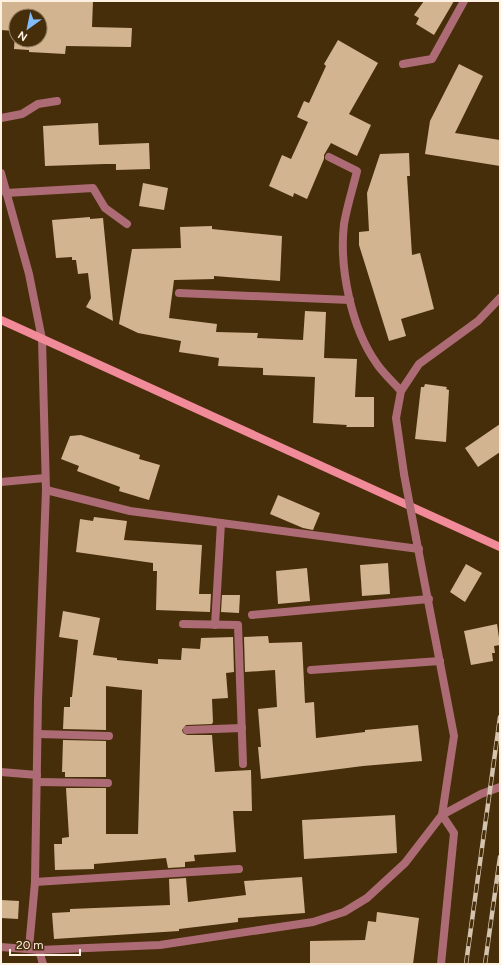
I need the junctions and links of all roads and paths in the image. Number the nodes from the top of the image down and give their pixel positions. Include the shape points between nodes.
1 (464, 1) edge
2 (403, 64) dead end
3 (57, 101) dead end
4 (1, 118) edge
5 (329, 157) dead end
6 (1, 173) edge
7 (6, 193) junction
8 (128, 224) dead end
9 (180, 293) dead end
10 (500, 298) edge
11 (350, 300) junction
12 (1, 320) edge
13 (42, 339) junction
14 (401, 391) junction
15 (45, 478) junction
16 (1, 482) edge
17 (46, 490) junction
18 (221, 523) junction
19 (500, 548) edge
20 (418, 550) junction
21 (428, 599) junction
22 (252, 615) dead end
23 (184, 624) dead end
24 (215, 625) junction
25 (440, 661) junction
26 (311, 670) dead end
27 (242, 728) junction
28 (187, 730) dead end
29 (38, 734) junction
30 (109, 736) dead end
31 (243, 764) dead end
32 (1, 772) edge
33 (37, 779) junction
34 (108, 783) dead end
35 (500, 787) edge
36 (442, 815) junction
37 (239, 869) dead end
38 (35, 882) junction
39 (1, 947) edge
40 (30, 948) junction
41 (38, 950) junction
42 (43, 964) edge
43 (441, 964) edge

1 - 2 street via 432,59
3 - 4 street via 38,104 22,114
5 - 11 street via 357,171 344,223 342,258
6 - 7 street
7 - 8 street via 93,188 105,208
7 - 13 street via 29,274
9 - 11 street
10 - 14 street via 478,321 419,364
11 - 14 street via 359,330 376,363
12 - 13 street
13 - 15 street
13 - 19 street
14 - 20 street, bridge via 396,418
15 - 16 street
15 - 17 street
17 - 18 street via 130,511
17 - 29 street
18 - 20 street
18 - 24 street
20 - 21 street
21 - 22 street
21 - 25 street
23 - 24 street
24 - 27 street via 238,625
25 - 26 street
25 - 36 street via 454,736
27 - 28 street
27 - 31 street
29 - 30 street
29 - 33 street
32 - 33 street
33 - 34 street
33 - 38 street
35 - 36 street
36 - 41 street via 405,863 367,898 338,914 313,922 160,945
36 - 43 street via 454,833
37 - 38 street
38 - 40 street
39 - 40 street
40 - 41 street
41 - 42 street

